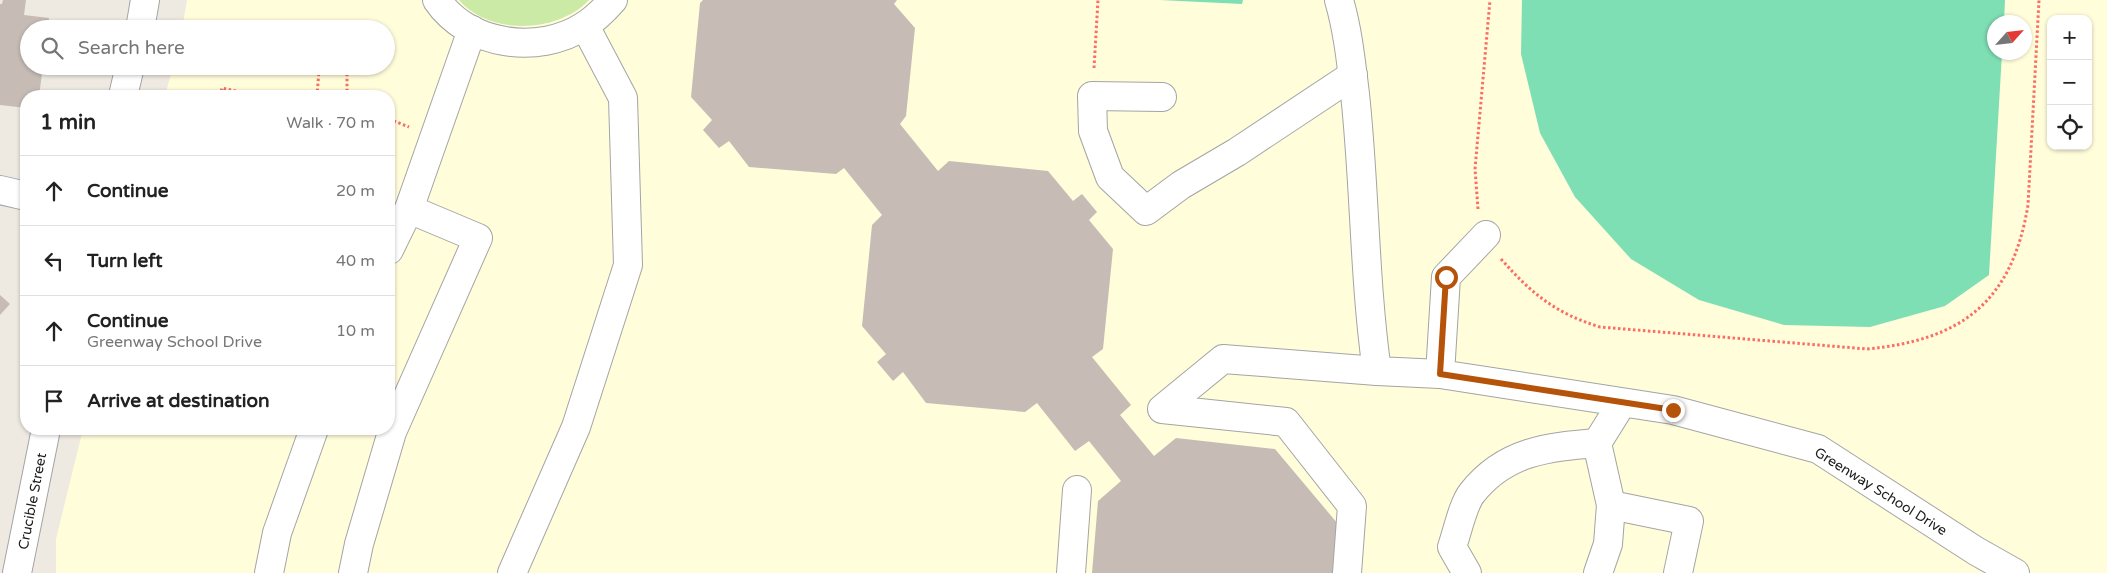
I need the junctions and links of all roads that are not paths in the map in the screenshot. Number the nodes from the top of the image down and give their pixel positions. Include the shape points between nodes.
1 (145, 0) edge
2 (437, 0) edge
3 (613, 0) edge
4 (1339, 0) edge
5 (142, 20) edge
6 (585, 26) junction
7 (472, 30) junction
8 (128, 75) edge
9 (1353, 75) junction
10 (124, 90) edge
11 (1162, 97) dead end
12 (0, 190) edge
13 (20, 195) edge
14 (409, 209) junction
15 (1486, 235) road end
16 (395, 238) edge
17 (1378, 371) junction
18 (1440, 374) junction
19 (1622, 403) junction
20 (395, 425) edge
21 (45, 435) edge
22 (312, 435) edge
23 (391, 435) edge
24 (1597, 443) junction
25 (1077, 490) dead end
26 (1611, 506) junction
27 (17, 573) edge
28 (269, 573) edge
29 (353, 573) edge
30 (512, 573) edge
31 (1071, 573) edge
32 (1347, 573) edge
33 (1467, 573) edge
34 (1598, 573) edge
35 (1678, 573) edge
36 (2015, 573) edge

1 - 5 street
2 - 7 street
3 - 6 street
4 - 9 street via 1347,27
6 - 7 street via 557,38 529,43 499,40
6 - 30 street via 623,98 628,265 576,427
7 - 14 street
8 - 10 street
9 - 11 street via 1237,152 1180,185 1146,211 1110,177 1093,131 1092,96
9 - 17 street via 1361,146 1372,332
12 - 13 street
14 - 16 street
14 - 20 street via 478,238
15 - 18 street via 1446,277
17 - 18 street, Greenway School Drive
17 - 32 street, Greenway School Drive via 1223,359 1162,409 1286,422 1352,506
18 - 19 street, Greenway School Drive
19 - 24 street
19 - 36 street, Greenway School Drive via 1673,410 1818,449
21 - 27 street, Crucible Street
22 - 28 street via 277,533
23 - 29 street
24 - 26 street
24 - 33 street via 1553,446 1507,461 1471,494 1452,547
25 - 31 street
26 - 34 street via 1608,544
26 - 35 street via 1689,521

